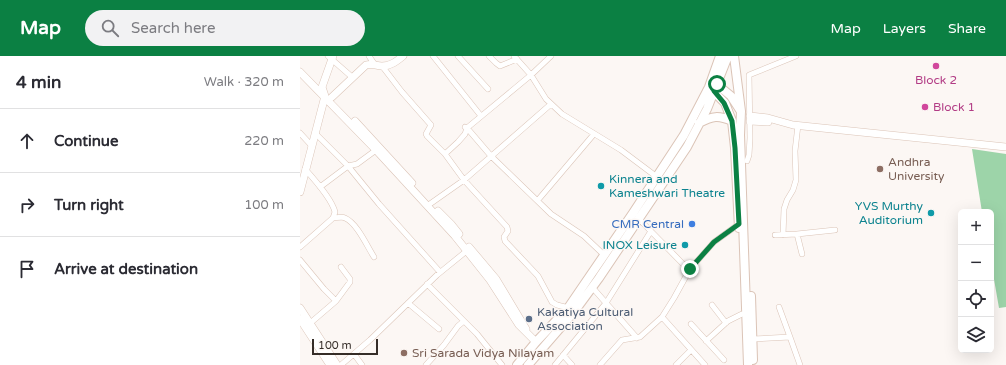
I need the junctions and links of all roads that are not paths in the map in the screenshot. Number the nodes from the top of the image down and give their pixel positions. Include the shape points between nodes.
1 (369, 56) edge
2 (433, 56) edge
3 (458, 56) edge
4 (489, 56) edge
5 (550, 56) edge
6 (720, 56) edge
7 (728, 56) edge
8 (734, 56) edge
9 (796, 56) edge
10 (331, 57) edge
11 (399, 57) edge
12 (516, 58) edge
13 (366, 65) junction
14 (379, 65) junction
15 (300, 66) edge
16 (531, 75) junction
17 (302, 76) edge
18 (352, 77) junction
19 (713, 86) junction
20 (322, 87) junction
21 (488, 89) dead end
22 (328, 97) junction
23 (551, 104) junction
24 (481, 116) junction
25 (747, 116) junction
26 (732, 121) junction
27 (699, 124) junction
28 (798, 125) junction
29 (466, 127) junction
30 (300, 133) edge
31 (315, 133) junction
32 (594, 134) junction
33 (311, 145) junction
34 (1006, 147) edge
35 (376, 150) junction
36 (445, 154) junction
37 (491, 156) junction
38 (747, 161) junction
39 (348, 166) junction
40 (305, 168) junction
41 (656, 176) junction
42 (464, 180) junction
43 (320, 187) junction
44 (300, 192) edge
45 (538, 200) junction
46 (429, 205) junction
47 (333, 218) junction
48 (639, 219) junction
49 (739, 224) junction
50 (835, 230) dead end
51 (651, 231) junction
52 (797, 234) junction
53 (775, 235) dead end
54 (783, 235) junction
55 (300, 247) edge
56 (469, 250) junction
57 (602, 253) dead end
58 (802, 254) dead end
59 (374, 257) dead end
60 (300, 260) edge
61 (341, 266) dead end
62 (690, 269) junction
63 (440, 272) junction
64 (428, 284) junction
65 (592, 287) junction
66 (336, 301) junction
67 (408, 303) junction
68 (606, 304) junction
69 (712, 304) dead end
70 (565, 307) dead end
71 (779, 307) dead end
72 (300, 308) edge
73 (742, 314) junction
74 (662, 317) junction
75 (300, 319) edge
76 (464, 321) junction
77 (726, 323) junction
78 (691, 324) dead end
79 (305, 325) edge
80 (439, 329) dead end
81 (790, 337) junction
82 (637, 338) junction
83 (753, 340) junction
84 (706, 341) junction
85 (536, 342) junction
86 (691, 350) junction
87 (354, 354) junction
88 (563, 355) junction
89 (724, 360) dead end
90 (605, 363) edge
91 (330, 365) edge
92 (337, 365) edge
93 (340, 365) edge
94 (362, 365) edge
95 (426, 365) edge
96 (502, 365) edge
97 (517, 365) edge
98 (528, 365) edge
99 (555, 365) edge
100 (572, 365) edge
101 (600, 365) edge
102 (676, 365) edge
103 (705, 365) edge
104 (743, 365) edge
105 (748, 365) edge
106 (753, 365) edge
107 (800, 365) edge

1 - 13 street
1 - 14 street
2 - 24 street
3 - 21 street
4 - 12 street via 500,66
5 - 16 street
6 - 19 main road
7 - 19 main road
8 - 25 main road
9 - 25 street via 749,75
10 - 18 street
10 - 20 street
11 - 14 street via 389,65
12 - 16 street
13 - 14 street
13 - 18 street
14 - 36 street via 431,125 426,134
15 - 20 street
16 - 23 street
16 - 24 street
17 - 22 street
18 - 22 street
19 - 25 main road via 731,96
19 - 26 main road
19 - 27 main road via 708,109
19 - 41 main road
20 - 22 street
22 - 31 street
22 - 35 street
22 - 46 street via 372,137
23 - 32 street
23 - 37 street
24 - 29 street
25 - 28 street
25 - 38 street
25 - 38 main road
25 - 105 main road via 740,135
26 - 27 main road via 716,116
26 - 49 main road
27 - 48 main road via 687,147
28 - 34 street
28 - 54 street via 795,151 796,180 784,209
29 - 36 street via 465,134
29 - 37 street
30 - 33 street
31 - 33 street
31 - 39 street
32 - 41 street
32 - 45 street
33 - 40 street
35 - 39 street via 357,164
35 - 46 street
36 - 42 street
37 - 42 street
37 - 45 street
38 - 83 main road
39 - 43 street
39 - 63 street
40 - 43 street
40 - 44 street
41 - 85 main road via 626,225 568,308
42 - 46 street
42 - 70 street via 507,227 504,239 538,276 548,297 552,302
43 - 47 street via 335,210
45 - 57 street via 551,214 584,236
46 - 56 street
47 - 55 street
47 - 59 street via 348,219 358,230
48 - 51 street
48 - 65 main road
49 - 62 street via 714,242
49 - 73 main road
50 - 52 street
51 - 62 street
51 - 68 street
52 - 54 street
52 - 58 street
53 - 54 street
56 - 63 street
56 - 85 street via 519,325
60 - 66 street
61 - 66 street via 350,279
62 - 74 street
63 - 64 street
64 - 67 street
64 - 76 street
65 - 68 street
65 - 98 main road
66 - 79 street
67 - 80 street
67 - 87 street
68 - 82 street
68 - 88 street
69 - 77 street
71 - 81 street
72 - 79 street
73 - 77 street
73 - 104 main road
74 - 82 street
74 - 86 street
75 - 79 street
76 - 95 street
76 - 96 street
77 - 84 street
78 - 84 street
79 - 91 street
79 - 92 street
81 - 83 street
81 - 107 street
82 - 90 street via 622,340
83 - 106 main road
84 - 89 street
85 - 97 main road
86 - 102 street
86 - 103 street
87 - 93 street
87 - 94 street
88 - 99 street
88 - 100 street
90 - 101 street

